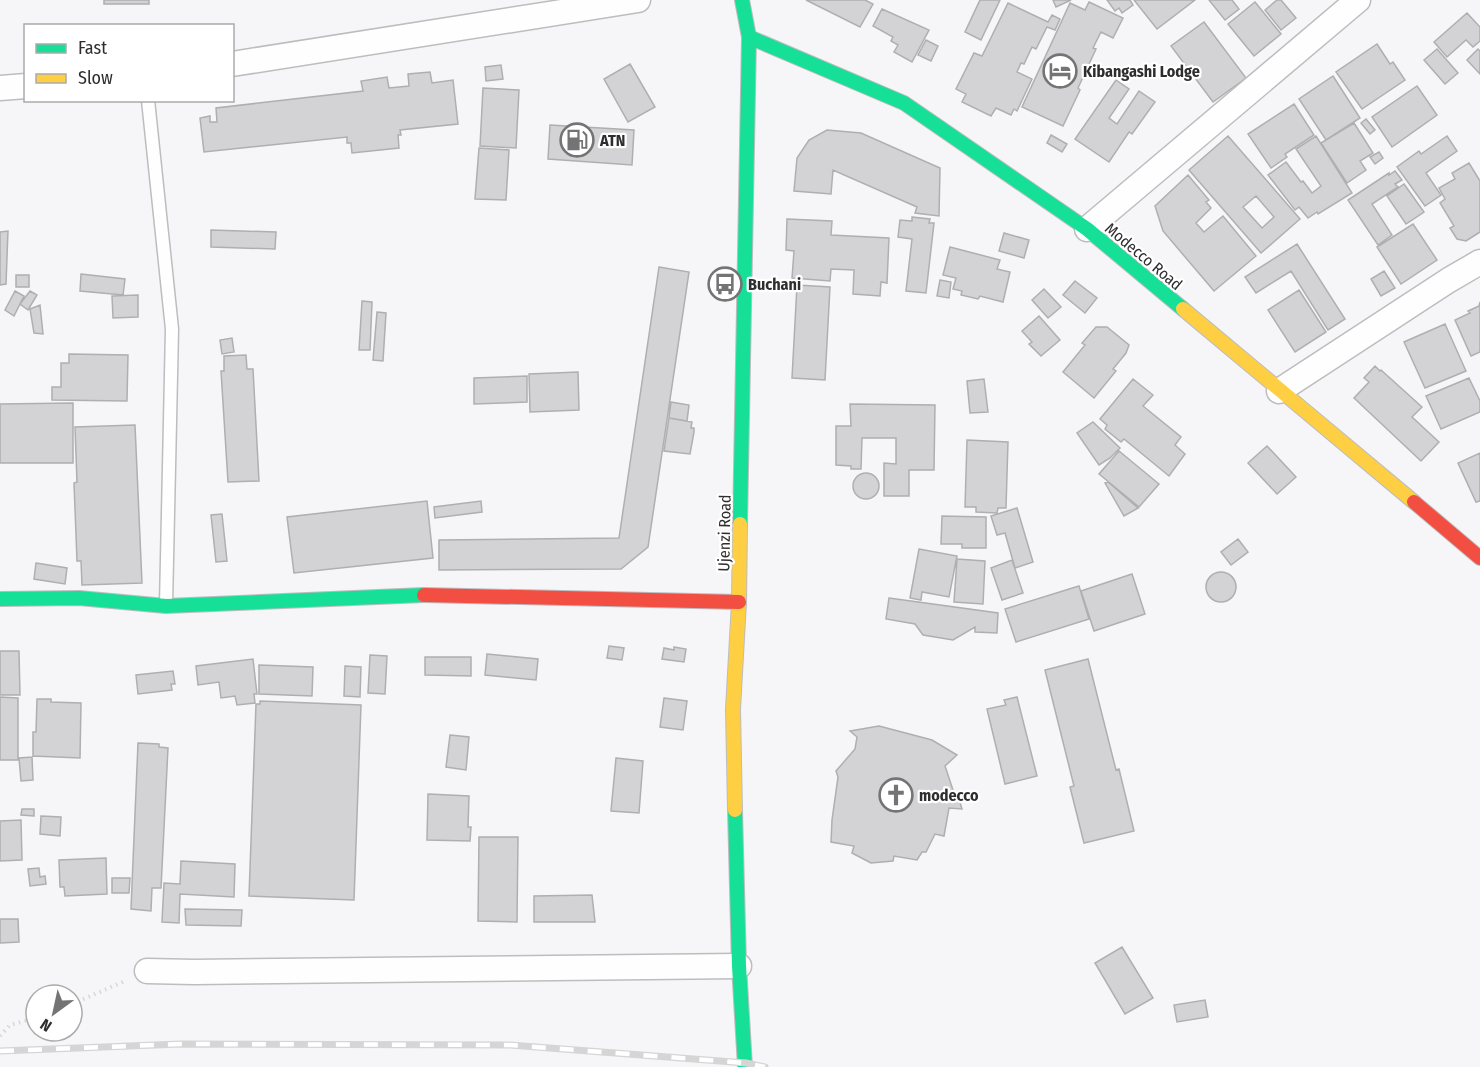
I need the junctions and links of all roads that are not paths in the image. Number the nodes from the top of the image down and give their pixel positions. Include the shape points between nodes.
1 (638, 0) edge
2 (742, 0) edge
3 (1358, 0) edge
4 (749, 37) junction
5 (234, 64) edge
6 (24, 86) edge
7 (0, 88) edge
8 (148, 102) edge
9 (1087, 229) junction
10 (1480, 262) edge
11 (1279, 392) junction
12 (1480, 558) edge
13 (0, 599) edge
14 (739, 602) junction
15 (166, 606) junction
16 (739, 966) junction
17 (147, 971) road end
18 (745, 1067) edge

1 - 5 street
2 - 4 street, Ujenzi Road
3 - 9 street
4 - 9 street, Modecco Road via 904,103
4 - 14 street, Ujenzi Road
6 - 7 street
8 - 15 lane via 172,329
9 - 11 street, Modecco Road
10 - 11 street
11 - 12 street, Modecco Road
13 - 15 street via 79,598
14 - 15 street via 401,595
14 - 16 street, Ujenzi Road via 733,709
16 - 17 street
16 - 18 street, Ujenzi Road

